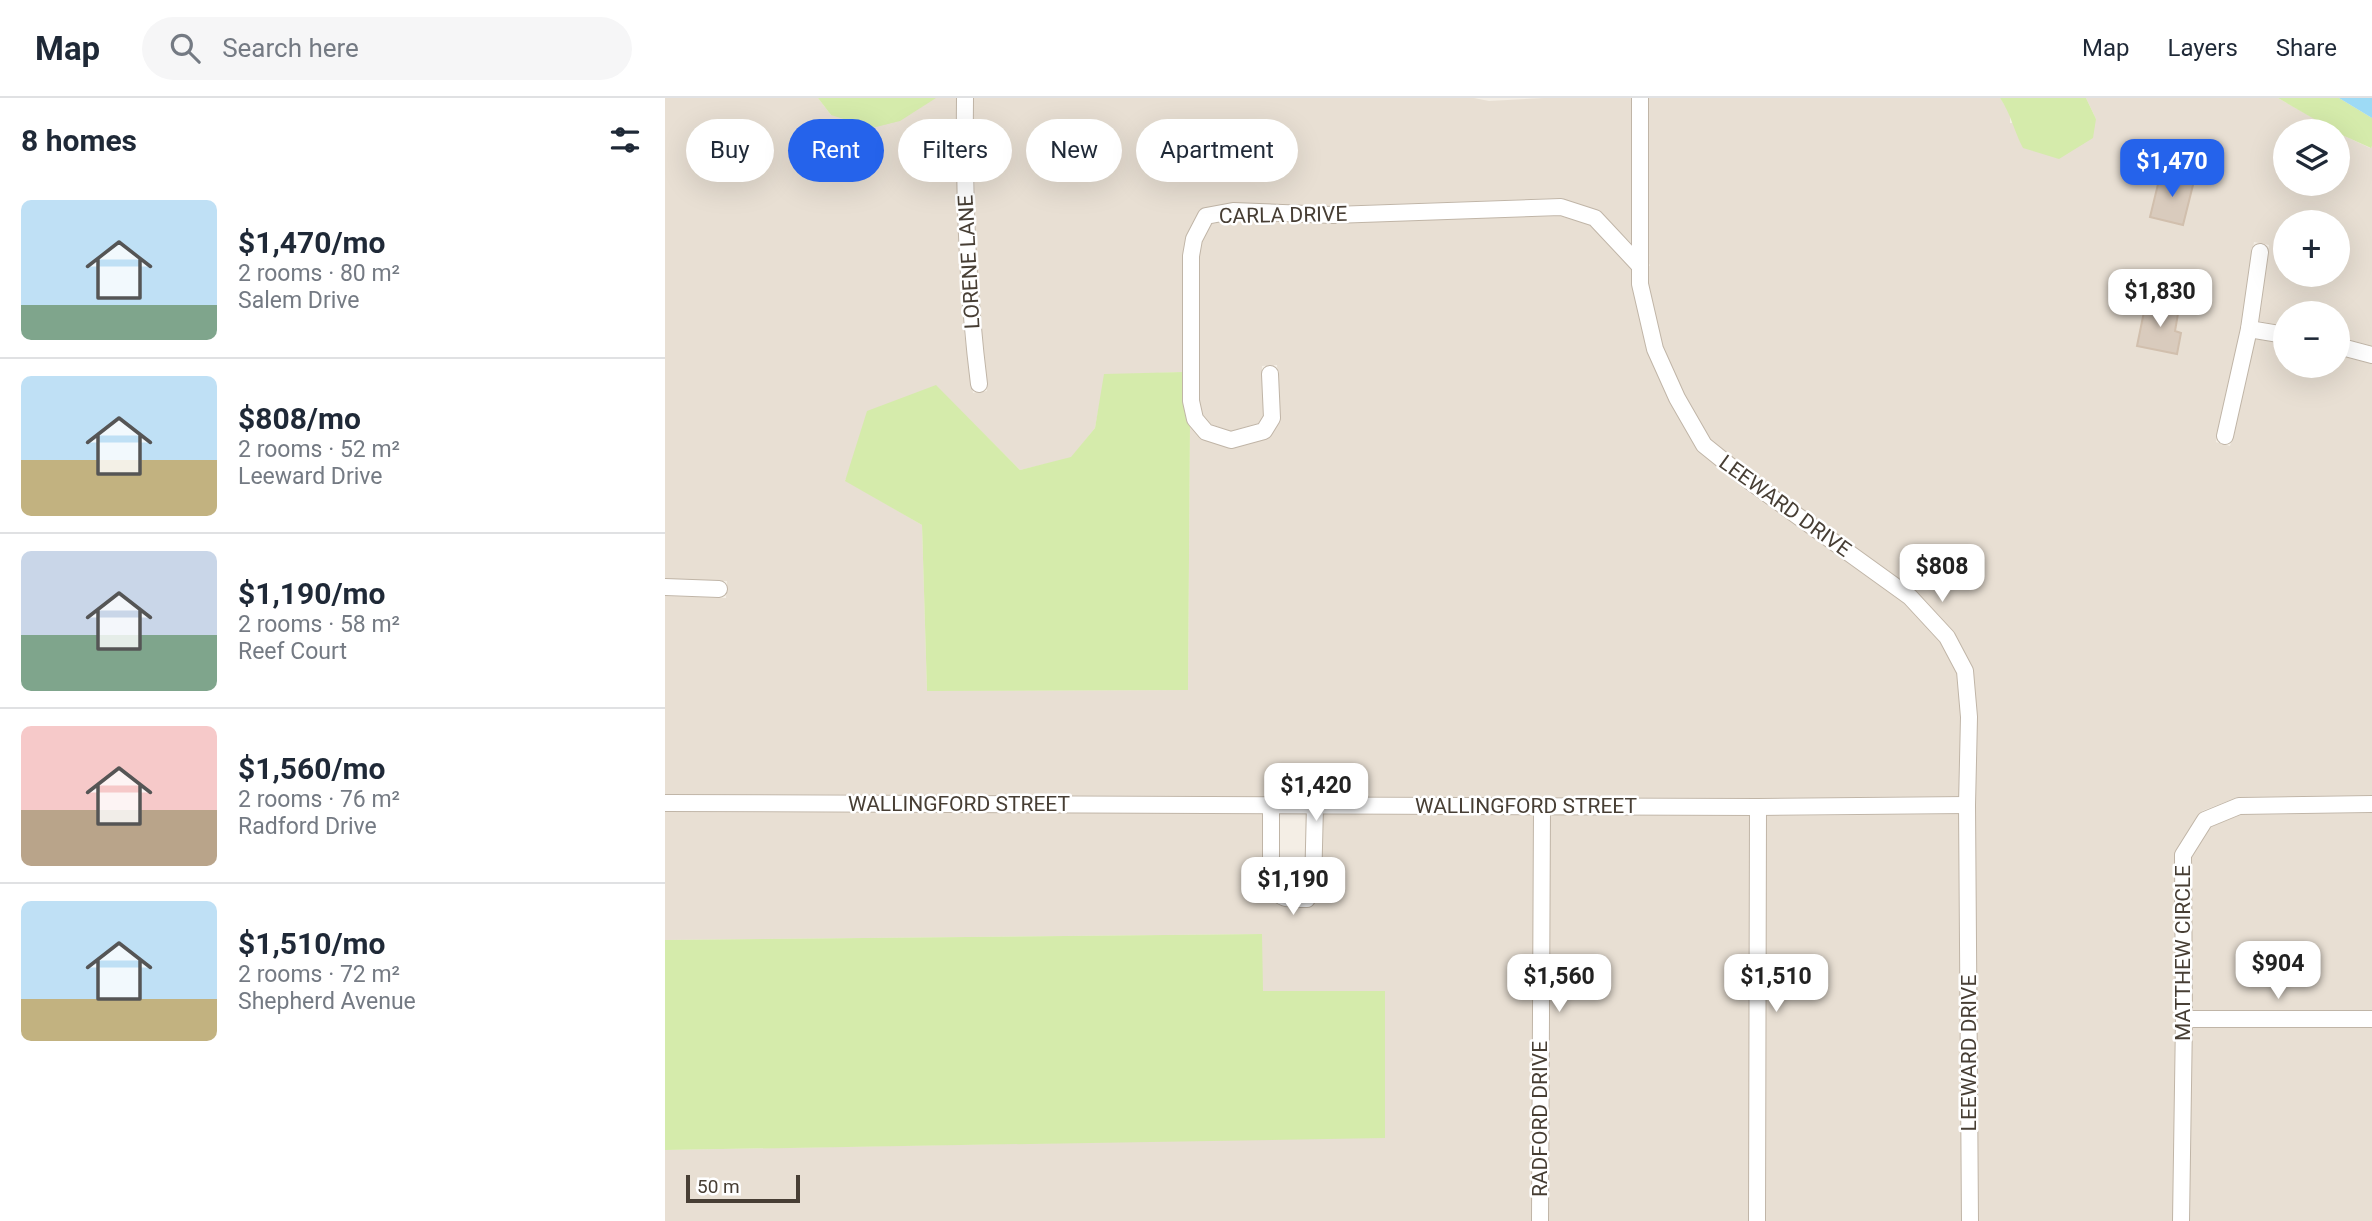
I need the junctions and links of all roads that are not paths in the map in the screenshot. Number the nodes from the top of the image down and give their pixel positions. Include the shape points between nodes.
1 (965, 98) edge
2 (1640, 98) edge
3 (2260, 252) dead end
4 (1639, 265) junction
5 (2249, 329) junction
6 (2273, 333) edge
7 (2350, 349) edge
8 (2372, 355) edge
9 (1270, 374) dead end
10 (979, 384) dead end
11 (2225, 436) dead end
12 (665, 587) edge
13 (719, 589) dead end
14 (665, 803) edge
15 (1271, 804) junction
16 (2372, 804) edge
17 (1315, 805) junction
18 (1968, 805) junction
19 (1542, 807) junction
20 (1758, 807) junction
21 (2184, 1019) junction
22 (2372, 1019) edge
23 (1540, 1221) edge
24 (1758, 1221) edge
25 (1970, 1221) edge
26 (2181, 1221) edge

1 - 10 street, LORENE LANE via 969,278
2 - 4 street, LEEWARD DRIVE
3 - 5 street
4 - 9 street, CARLA DRIVE via 1595,218 1561,207 1333,215 1233,211 1206,216 1191,256 1191,401 1195,419 1206,432 1231,440 1264,431 1272,418
4 - 18 street, LEEWARD DRIVE via 1655,349 1704,446 1910,597 1947,637 1965,671
5 - 6 street
5 - 11 street
7 - 8 street
12 - 13 street
14 - 15 street, WALLINGFORD STREET
15 - 17 street, WALLINGFORD STREET
15 - 17 street via 1272,885 1277,895 1288,899 1307,899 1314,888
16 - 21 street, MATTHEW CIRCLE via 2239,806 2205,820 2183,855
17 - 19 street, WALLINGFORD STREET
18 - 20 street, WALLINGFORD STREET
18 - 25 street, LEEWARD DRIVE
19 - 20 street, WALLINGFORD STREET
19 - 23 street, RADFORD DRIVE
20 - 24 street
21 - 22 street
21 - 26 street, MATTHEW CIRCLE

